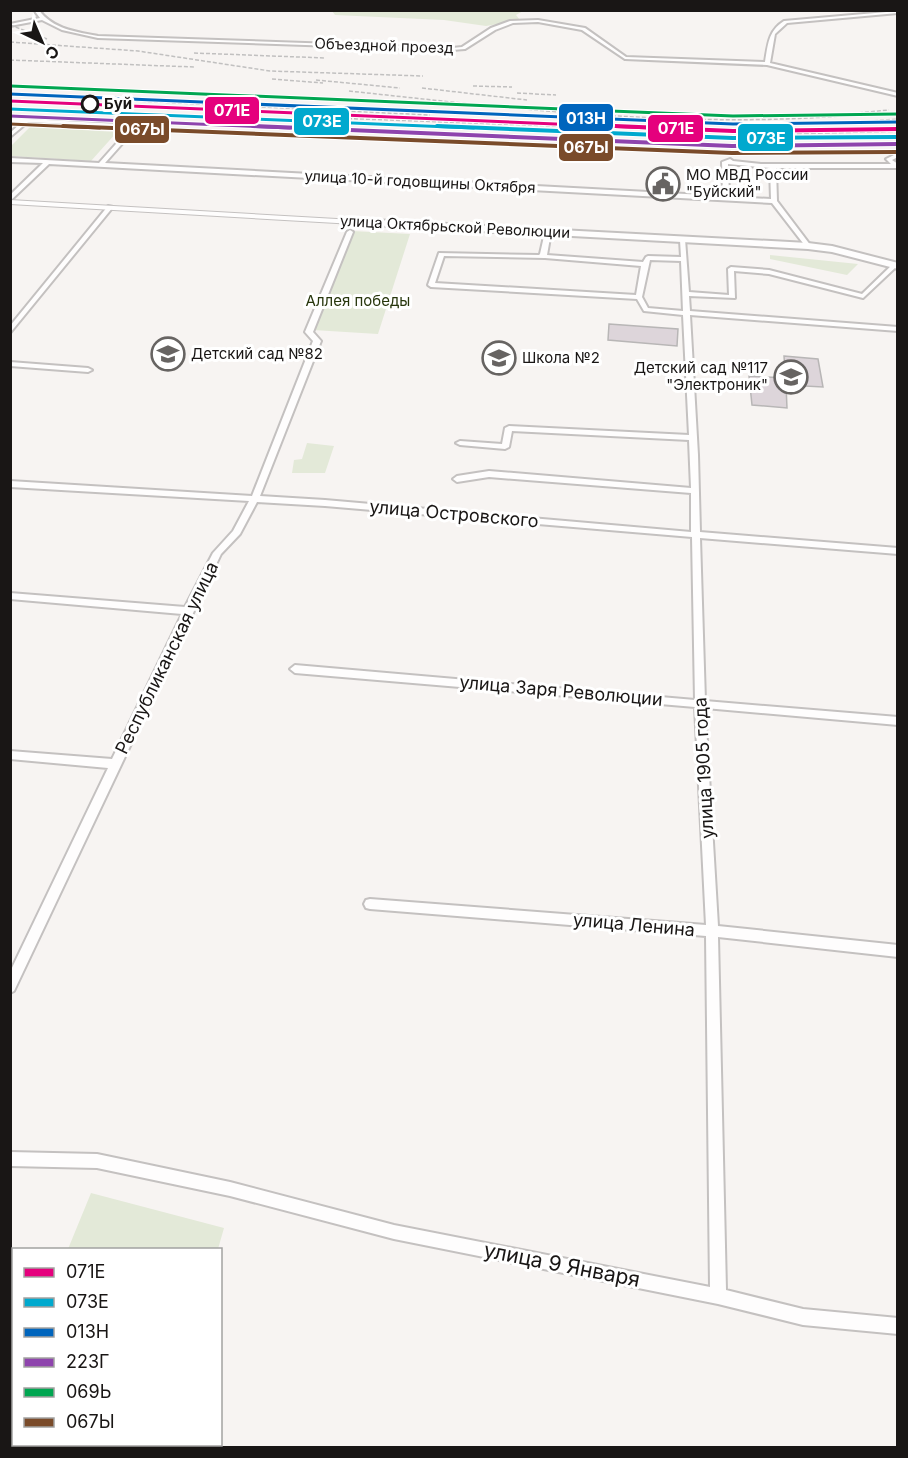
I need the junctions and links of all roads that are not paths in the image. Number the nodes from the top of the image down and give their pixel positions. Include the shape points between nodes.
1 (36, 10) edge
2 (897, 12) edge
3 (42, 19) junction
4 (12, 25) edge
5 (767, 64) junction
6 (897, 95) edge
7 (10, 120) edge
8 (26, 121) junction
9 (10, 136) edge
10 (897, 155) edge
11 (736, 159) dead end
12 (10, 160) edge
13 (48, 162) junction
14 (725, 162) junction
15 (101, 164) junction
16 (773, 166) junction
17 (896, 166) edge
18 (726, 198) junction
19 (10, 201) edge
20 (774, 201) junction
21 (110, 207) junction
22 (354, 222) joint
23 (350, 232) dead end
24 (548, 232) junction
25 (683, 240) junction
26 (808, 246) junction
27 (542, 256) junction
28 (684, 259) junction
29 (645, 264) junction
30 (896, 265) edge
31 (686, 294) junction
32 (639, 297) junction
33 (687, 314) junction
34 (897, 329) edge
35 (10, 331) edge
36 (10, 364) edge
37 (88, 370) dead end
38 (693, 438) junction
39 (460, 443) dead end
40 (457, 479) dead end
41 (10, 484) edge
42 (694, 491) junction
43 (255, 498) junction
44 (695, 533) junction
45 (897, 551) edge
46 (10, 596) edge
47 (188, 611) junction
48 (295, 669) dead end
49 (700, 702) junction
50 (897, 721) edge
51 (10, 755) edge
52 (116, 764) junction
53 (370, 904) dead end
54 (712, 931) junction
55 (897, 951) edge
56 (15, 967) edge
57 (10, 987) edge
58 (10, 1160) edge
59 (718, 1296) junction
60 (897, 1326) edge

1 - 3 street
2 - 5 street via 786,22 771,34
3 - 4 street
3 - 5 street, Объездной проезд via 72,32 98,37 452,50 512,22 538,21 584,29 625,58
5 - 6 street, Объездной проезд
7 - 8 street
8 - 9 street
8 - 15 street via 135,126
10 - 17 street via 889,159
11 - 14 street
12 - 13 street, улица 10-й годовщины Октября
13 - 15 street, улица 10-й годовщины Октября
13 - 19 street
14 - 16 street
14 - 18 street
15 - 18 street, улица 10-й годовщины Октября
16 - 17 street
16 - 20 street
18 - 20 street, улица 10-й годовщины Октября
19 - 21 street, улица Октябрьской Революции
20 - 26 street
21 - 22 street, улица Октябрьской Революции
21 - 35 street
22 - 24 main road, улица Октябрьской Революции
23 - 43 street, Республиканская улица via 309,332 317,341
24 - 25 main road, улица Октябрьской Революции
24 - 27 street
25 - 26 main road, улица Октябрьской Революции
25 - 28 street, улица 1905 года
26 - 30 main road, улица Октябрьской Революции
27 - 29 street
27 - 32 street via 441,254 431,285
28 - 29 street via 648,258
28 - 31 street, улица 1905 года
29 - 32 street
30 - 31 street via 863,296 769,272 731,269 733,297
31 - 33 street, улица 1905 года
32 - 33 street via 646,310
33 - 34 street
33 - 38 street, улица 1905 года
36 - 37 street
38 - 39 street via 509,428 505,447
38 - 42 street, улица 1905 года
40 - 42 street via 489,474
41 - 43 street, улица Островского
42 - 44 street, улица 1905 года
43 - 44 street, улица Островского
43 - 47 street, Республиканская улица via 237,532 218,553
44 - 45 street, улица Островского
44 - 49 street, улица 1905 года
46 - 47 street
47 - 52 street, Республиканская улица
48 - 49 street, улица Заря Революции
49 - 50 street, улица Заря Революции
49 - 54 street, улица 1905 года
51 - 52 street
52 - 56 street, Республиканская улица
53 - 54 street, улица Ленина
54 - 55 street, улица Ленина
54 - 59 street, улица 1905 года
56 - 57 street, Республиканская улица
58 - 59 street, улица 9 Января via 97,1161 230,1189 394,1232
59 - 60 street, улица 9 Января via 803,1317

